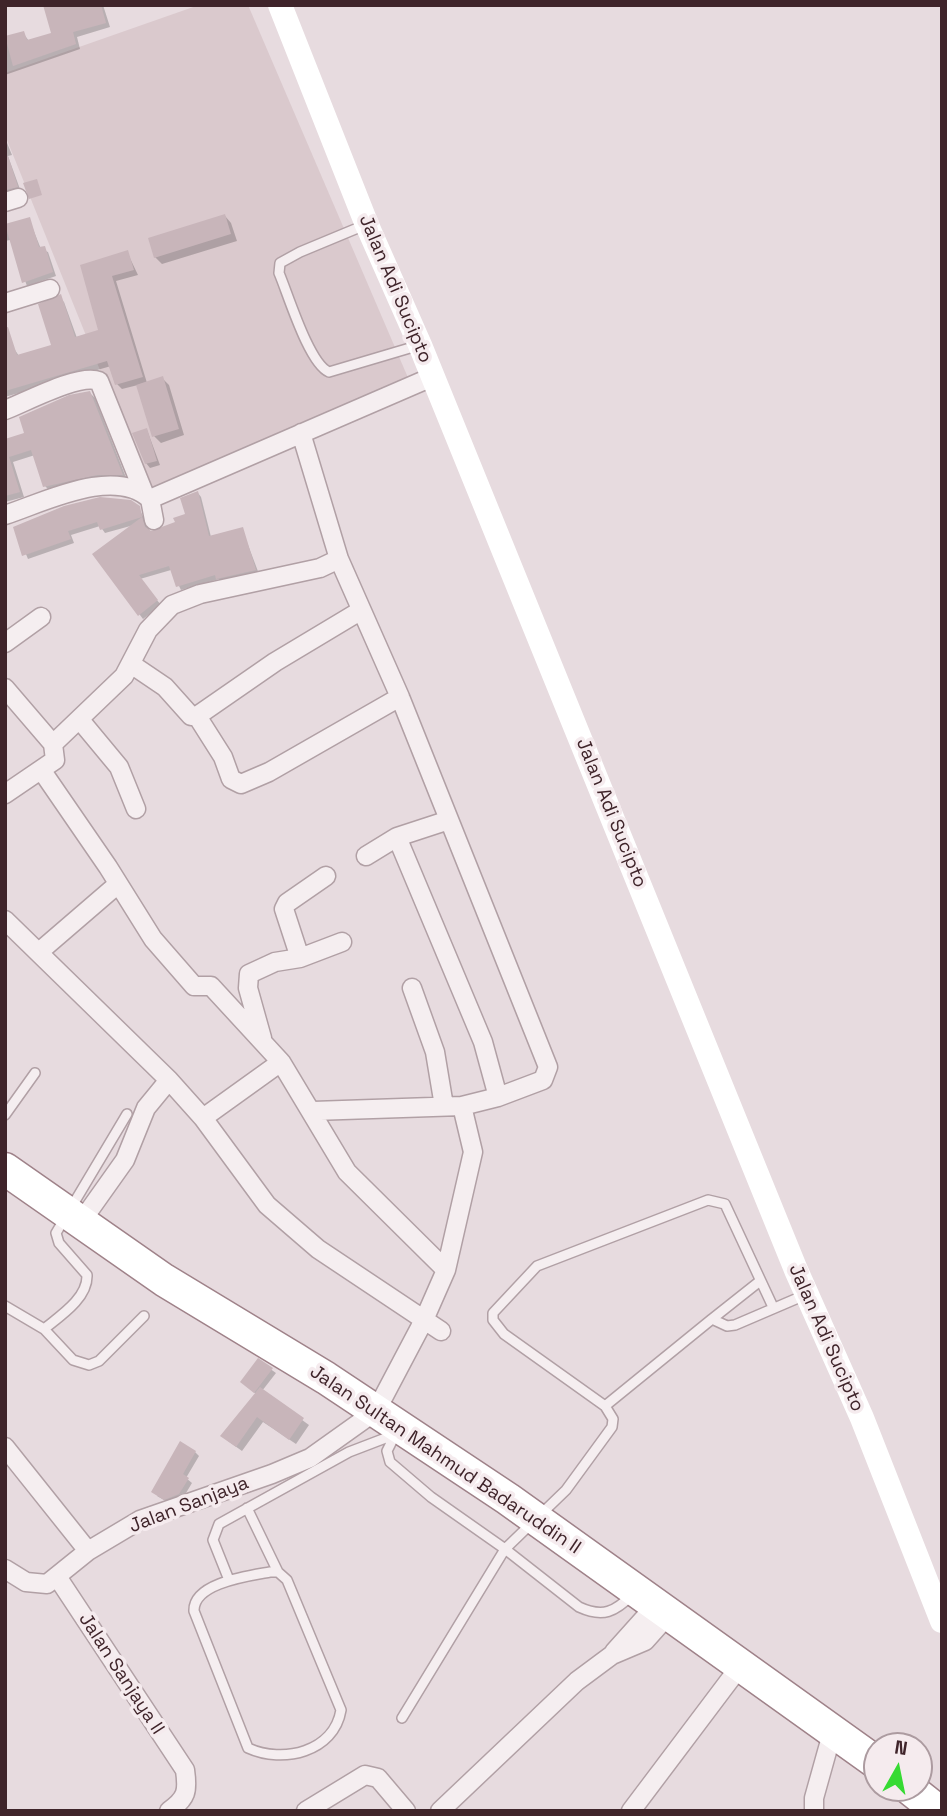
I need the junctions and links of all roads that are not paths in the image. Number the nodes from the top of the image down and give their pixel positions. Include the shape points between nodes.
1 (280, 5) edge
2 (367, 225) junction
3 (50, 289) dead end
4 (5, 303) edge
5 (420, 345) junction
6 (432, 377) junction
7 (5, 410) edge
8 (300, 433) junction
9 (147, 496) junction
10 (5, 515) edge
11 (154, 520) dead end
12 (339, 559) junction
13 (360, 611) junction
14 (41, 617) dead end
15 (5, 643) edge
16 (131, 664) junction
17 (400, 696) junction
18 (9, 700) edge
19 (197, 716) junction
20 (80, 720) junction
21 (54, 744) junction
22 (42, 771) junction
23 (5, 794) edge
24 (136, 809) dead end
25 (449, 820) junction
26 (397, 836) junction
27 (366, 856) dead end
28 (326, 876) dead end
29 (118, 884) junction
30 (5, 920) edge
31 (342, 942) dead end
32 (38, 952) junction
33 (300, 958) junction
34 (412, 988) dead end
35 (262, 1038) junction
36 (281, 1062) junction
37 (35, 1073) dead end
38 (169, 1080) junction
39 (498, 1097) junction
40 (453, 1106) junction
41 (313, 1111) junction
42 (127, 1114) dead end
43 (5, 1115) edge
44 (202, 1118) junction
45 (5, 1169) edge
46 (75, 1218) junction
47 (446, 1270) junction
48 (760, 1281) junction
49 (806, 1294) junction
50 (5, 1306) edge
51 (773, 1307) junction
52 (144, 1316) dead end
53 (712, 1319) junction
54 (425, 1320) junction
55 (44, 1329) junction
56 (441, 1331) dead end
57 (605, 1406) junction
58 (391, 1425) junction
59 (5, 1447) edge
60 (247, 1508) junction
61 (536, 1518) junction
62 (505, 1549) junction
63 (88, 1551) junction
64 (5, 1569) edge
65 (278, 1572) junction
66 (58, 1578) junction
67 (229, 1580) junction
68 (655, 1602) junction
69 (942, 1621) edge
70 (741, 1665) junction
71 (401, 1718) dead end
72 (833, 1730) junction
73 (863, 1752) edge
74 (169, 1811) edge
75 (306, 1811) edge
76 (406, 1811) edge
77 (440, 1811) edge
78 (631, 1811) edge
79 (814, 1811) edge

1 - 2 street, Jalan Adi Sucipto
2 - 5 street, Jalan Adi Sucipto
2 - 5 lane via 280,263 279,272 312,352 319,367 329,372
3 - 4 street
5 - 6 street, Jalan Adi Sucipto
6 - 8 street
6 - 49 street, Jalan Adi Sucipto
7 - 9 street via 69,384 99,381
8 - 9 street
8 - 12 street
9 - 10 street via 102,484
9 - 11 street
12 - 13 street
12 - 16 street via 320,568 200,594 172,605 148,629
13 - 17 street
13 - 19 street
14 - 15 street
16 - 19 street via 165,687 191,716
16 - 20 street
17 - 19 street via 241,784 231,779
17 - 25 street
18 - 21 street
20 - 21 street
20 - 24 street via 119,767
21 - 22 street via 55,760
22 - 23 street
22 - 29 street
25 - 26 street
25 - 39 street via 548,1067 543,1080
26 - 27 street
26 - 39 street via 483,1042
28 - 33 street via 284,909
29 - 32 street
29 - 35 street via 153,939 190,982 211,986
30 - 32 street
31 - 33 street
32 - 38 street
33 - 35 street via 275,962 249,974 248,988
34 - 40 street
35 - 36 street
36 - 41 street
36 - 44 street
37 - 43 lane
38 - 44 street
38 - 46 street via 146,1108 125,1160
39 - 40 street
40 - 41 street
40 - 47 street via 473,1152
41 - 47 street via 347,1172
42 - 46 lane
44 - 54 street via 267,1205 318,1249
45 - 46 highway, Jalan Sultan Mahmud Badaruddin II
46 - 55 lane via 56,1238 87,1275 87,1283 72,1306
46 - 58 highway, Jalan Sultan Mahmud Badaruddin II via 164,1280 326,1377
47 - 54 street
48 - 51 lane
48 - 53 lane
48 - 57 lane via 725,1204 719,1200 708,1200 537,1266 493,1313 495,1326
49 - 51 lane
49 - 69 street, Jalan Adi Sucipto via 862,1418
50 - 55 lane
51 - 53 lane via 735,1325
52 - 55 lane via 99,1361 89,1365 73,1360
53 - 57 lane
54 - 56 street
54 - 58 street
57 - 61 lane via 612,1427 578,1476
58 - 60 lane
58 - 61 highway, Jalan Sultan Mahmud Badaruddin II
58 - 62 lane via 390,1462
58 - 63 street, Jalan Sanjaya via 272,1474 140,1520
59 - 63 street
60 - 65 lane
60 - 67 lane via 219,1524 214,1532 215,1551
61 - 62 lane
61 - 68 highway, Jalan Sultan Mahmud Badaruddin II
62 - 68 lane via 593,1614
62 - 71 lane
63 - 66 street, Jalan Sanjaya
64 - 66 street via 37,1584
65 - 67 lane
65 - 67 lane via 287,1580 341,1710 339,1724 328,1737 291,1757 266,1757 248,1748 194,1611 198,1595
66 - 74 street, Jalan Sanjaya II via 185,1770 188,1791
68 - 70 highway, Jalan Sultan Mahmud Badaruddin II
68 - 77 street via 645,1641 612,1655 578,1681
70 - 72 highway, Jalan Sultan Mahmud Badaruddin II
70 - 78 street
72 - 73 highway, Jalan Sultan Mahmud Badaruddin II
72 - 79 street
75 - 76 street via 365,1774 378,1778

